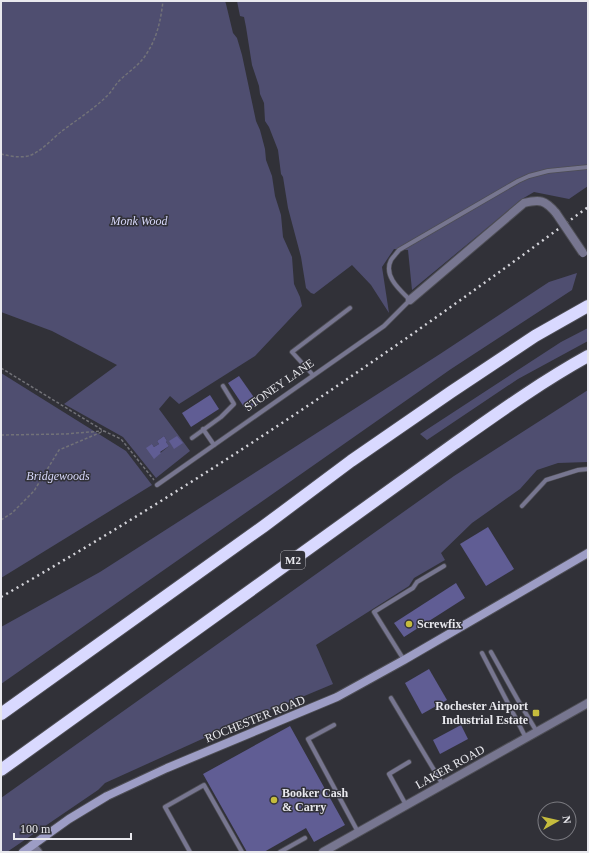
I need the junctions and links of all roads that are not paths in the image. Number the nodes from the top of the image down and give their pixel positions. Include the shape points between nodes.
1 (588, 167) edge
2 (585, 254) edge
3 (410, 300) junction
4 (588, 306) edge
5 (350, 308) dead end
6 (588, 356) edge
7 (313, 375) junction
8 (223, 386) dead end
9 (203, 430) junction
10 (192, 438) dead end
11 (214, 445) junction
12 (588, 469) edge
13 (157, 485) road end
14 (522, 506) dead end
15 (588, 553) edge
16 (444, 566) dead end
17 (491, 652) dead end
18 (482, 653) dead end
19 (404, 660) junction
20 (391, 698) dead end
21 (588, 703) edge
22 (1, 714) edge
23 (334, 725) dead end
24 (538, 732) junction
25 (526, 738) junction
26 (409, 762) dead end
27 (1, 770) edge
28 (443, 785) junction
29 (406, 805) junction
30 (359, 832) junction
31 (305, 838) dead end
32 (32, 845) junction
33 (327, 851) edge
34 (23, 852) edge
35 (38, 852) edge
36 (190, 852) edge
37 (242, 852) edge
38 (280, 852) edge

1 - 3 lane via 548,171 529,176 399,250 391,260 390,274 392,282
2 - 3 street, STONEY LANE, bridge via 549,205 542,200 524,203
3 - 7 lane, STONEY LANE via 384,326
4 - 22 highway via 504,356 351,461
5 - 7 lane via 292,352
6 - 27 highway, M2 via 511,404 454,444
7 - 11 lane, STONEY LANE
8 - 9 lane via 234,404
9 - 10 lane
9 - 11 lane
11 - 13 lane, STONEY LANE
12 - 14 lane via 546,480
15 - 19 main road, ROCHESTER ROAD
16 - 19 lane via 374,612
17 - 24 lane
18 - 25 lane
19 - 32 main road, ROCHESTER ROAD via 337,697 107,796
20 - 28 lane
21 - 24 street, LAKER ROAD
23 - 30 lane via 308,739
24 - 25 street, LAKER ROAD
25 - 28 street, LAKER ROAD
26 - 29 lane via 389,774
28 - 29 street, LAKER ROAD
29 - 30 street, LAKER ROAD
30 - 33 street, LAKER ROAD
31 - 38 lane
32 - 34 main road, ROCHESTER ROAD
32 - 35 street
36 - 37 lane via 165,807 204,785

